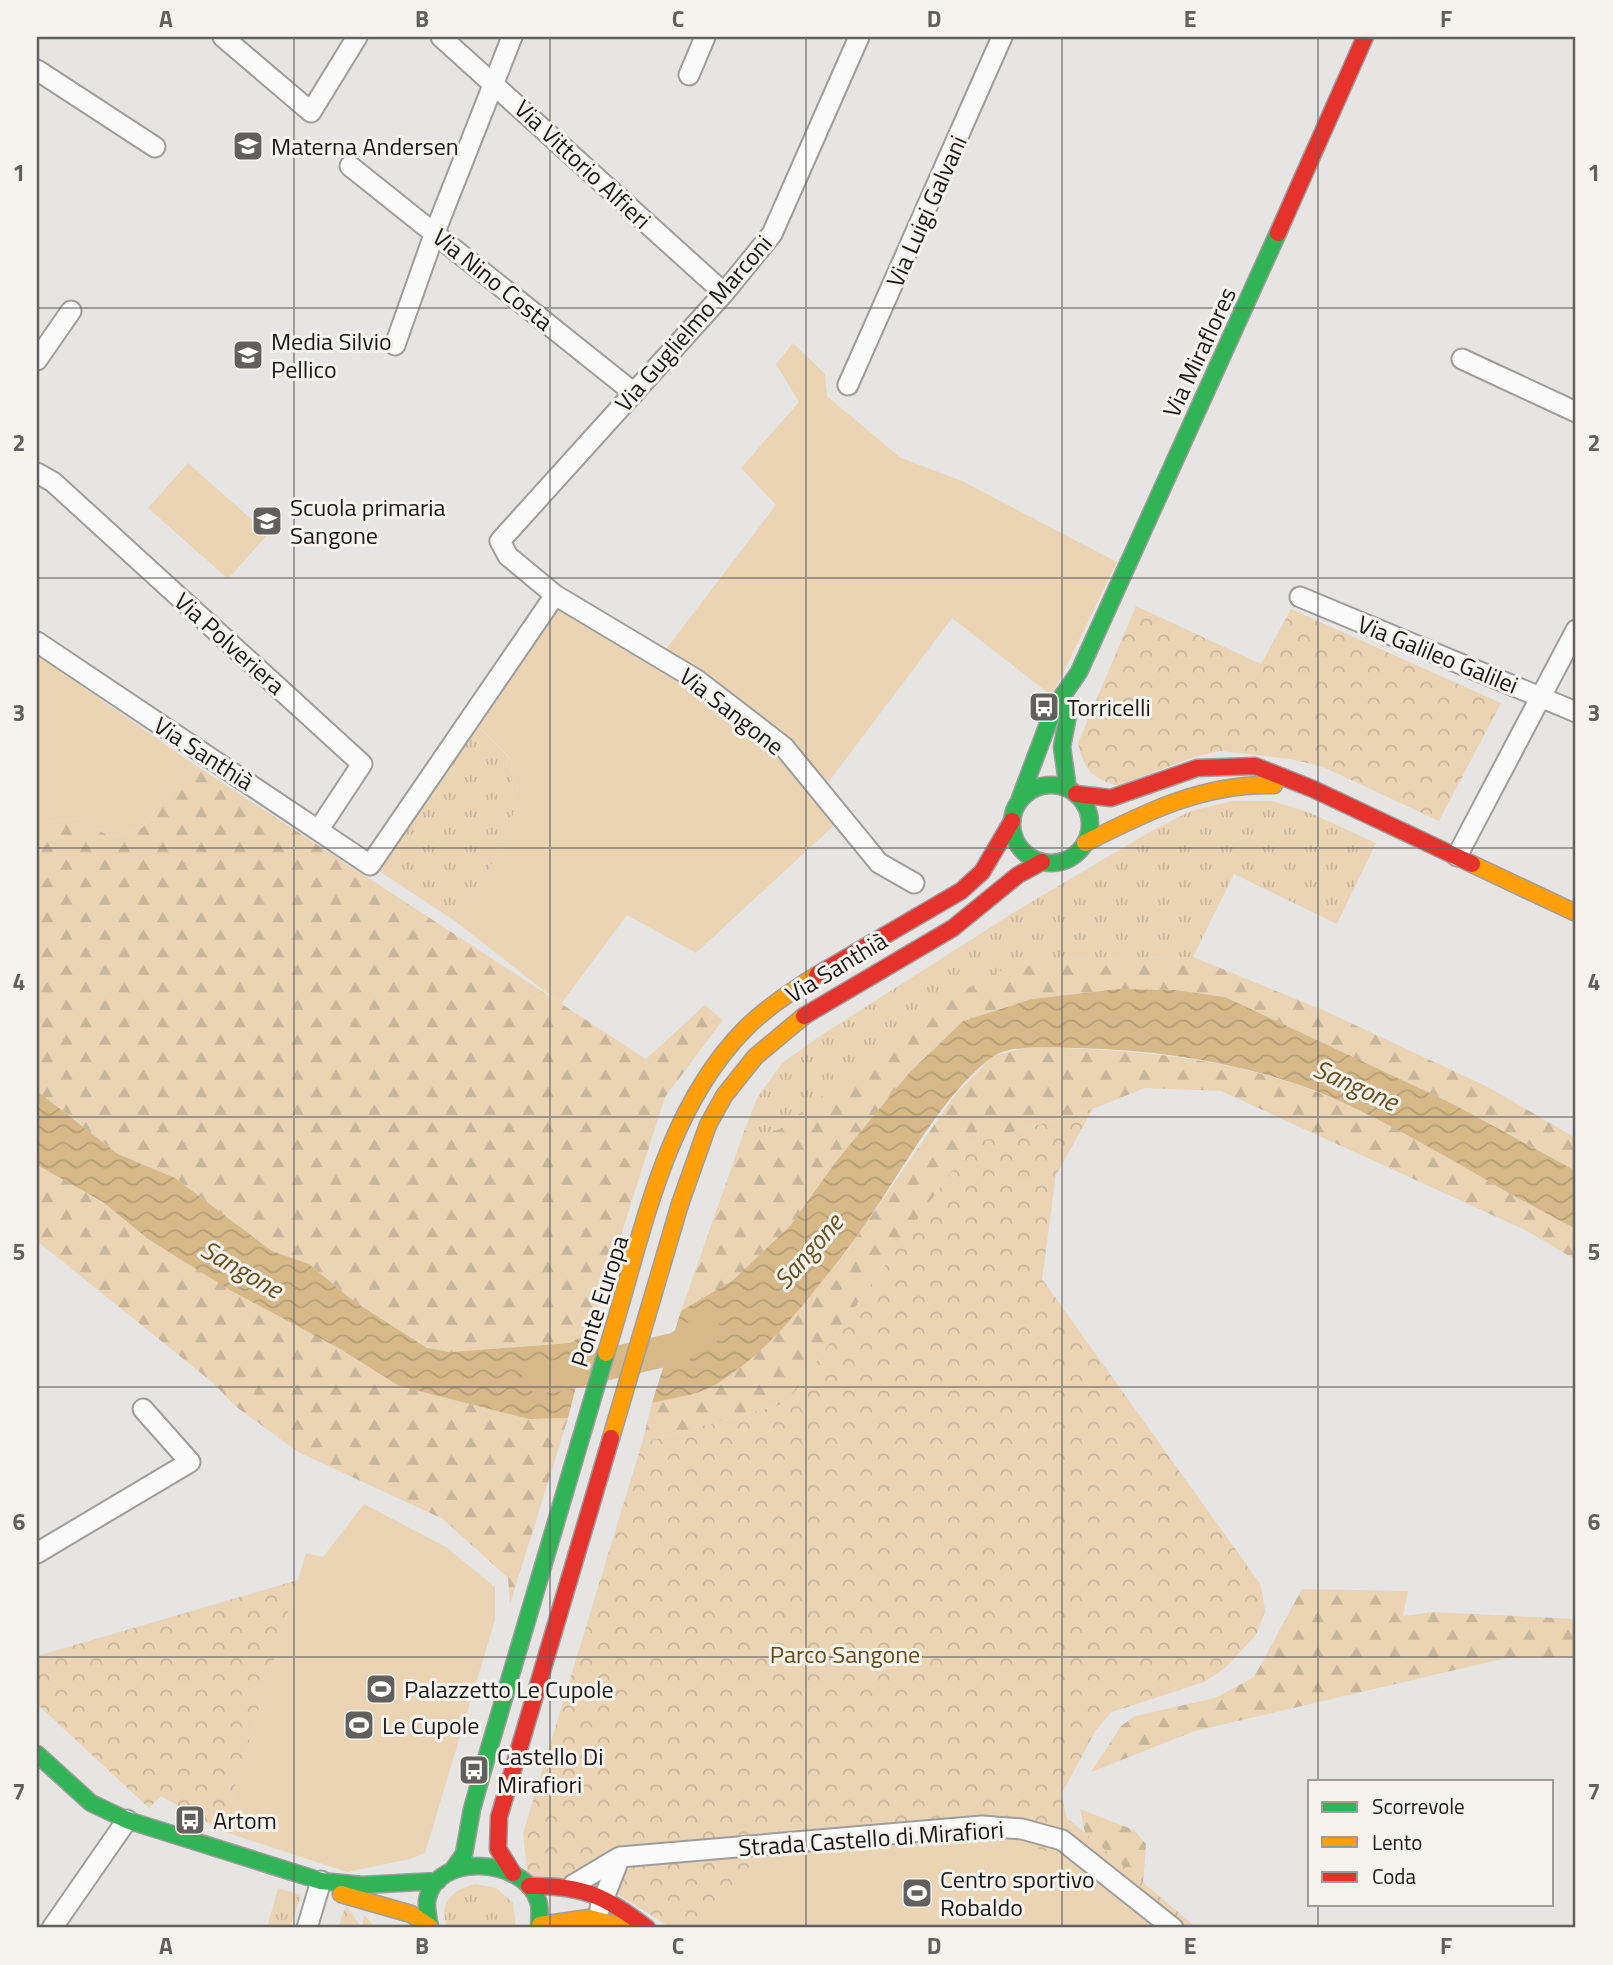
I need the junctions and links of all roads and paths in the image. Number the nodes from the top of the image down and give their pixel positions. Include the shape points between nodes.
1 (357, 37) edge
2 (440, 37) edge
3 (512, 37) edge
4 (705, 37) edge
5 (859, 37) edge
6 (1002, 37) edge
7 (1375, 37) edge
8 (232, 40) edge
9 (1363, 43) edge
10 (37, 70) edge
11 (689, 75) dead end
12 (494, 82) junction
13 (155, 148) dead end
14 (350, 166) dead end
15 (435, 232) junction
16 (724, 293) junction
17 (71, 311) dead end
18 (395, 345) dead end
19 (1462, 359) dead end
20 (37, 360) edge
21 (849, 385) dead end
22 (634, 393) junction
23 (1576, 412) edge
24 (37, 473) edge
25 (500, 541) joint
26 (555, 595) junction
27 (1300, 597) dead end
28 (1576, 630) edge
29 (37, 642) edge
30 (1079, 672) junction
31 (1540, 696) junction
32 (1576, 712) edge
33 (1313, 789) junction
34 (1072, 792) junction
35 (1018, 801) junction
36 (1012, 821) junction
37 (319, 829) junction
38 (1085, 843) junction
39 (1457, 856) junction
40 (1042, 862) junction
41 (914, 883) dead end
42 (1576, 913) edge
43 (679, 1132) joint
44 (702, 1142) joint
45 (143, 1409) dead end
46 (37, 1553) edge
47 (37, 1754) edge
48 (127, 1820) junction
49 (620, 1857) junction
50 (454, 1868) junction
51 (513, 1873) junction
52 (321, 1881) junction
53 (438, 1881) junction
54 (573, 1885) junction
55 (529, 1886) junction
56 (606, 1898) junction
57 (589, 1918) junction
58 (540, 1927) edge
59 (52, 1928) edge
60 (306, 1928) edge
61 (430, 1928) edge
62 (629, 1928) edge
63 (648, 1928) edge
64 (1173, 1928) edge

1 - 8 street via 311,112
2 - 12 street, Via Vittorio Alfieri
3 - 12 street
4 - 11 street
5 - 16 street, Via Guglielmo Marconi via 772,234
6 - 21 street, Via Luigi Galvani
7 - 9 street, Via Miraflores
9 - 30 street, Via Miraflores
10 - 13 street
12 - 15 street
12 - 16 street, Via Vittorio Alfieri
14 - 15 street, Via Nino Costa
15 - 18 street
15 - 22 street, Via Nino Costa
16 - 22 street, Via Guglielmo Marconi
17 - 20 street
19 - 23 street
22 - 25 street, Via Guglielmo Marconi
24 - 37 street, Via Polveriera via 362,764
25 - 26 street, Via Sangone via 509,556
26 - 37 street, Via Santhià via 370,865
26 - 41 street, Via Sangone via 697,680 783,747 879,863
27 - 31 street, Via Galileo Galilei
28 - 31 street
29 - 37 street, Via Santhià
30 - 34 street, Via Miraflores via 1060,737
30 - 35 street, Via Miraflores via 1054,708
31 - 32 street, Via Galileo Galilei
31 - 39 street
33 - 34 street via 1255,766 1197,768 1111,798
33 - 38 street via 1260,783 1203,792
33 - 39 street
34 - 35 street via 1058,785 1035,788
34 - 38 street via 1088,812
35 - 36 street
36 - 40 street via 1017,844
36 - 43 street, Via Santhià via 982,872 961,891 796,988 744,1029 708,1071
38 - 40 street via 1069,859
39 - 42 street
40 - 44 street, Via Santhià via 1024,869 956,926 793,1024 732,1083
43 - 50 street, Ponte Europa via 565,1484 474,1802 464,1854
44 - 51 street, Ponte Europa via 499,1817 498,1849
45 - 46 street via 190,1462
47 - 48 street via 91,1802
48 - 52 street
48 - 59 street
49 - 54 street, Strada Castello di Mirafiori
49 - 56 street
49 - 64 street, Strada Castello di Mirafiori via 982,1826 1023,1829 1062,1840
50 - 51 street via 488,1866
50 - 53 street
51 - 55 street
52 - 53 street via 362,1885
52 - 60 street
52 - 61 street via 340,1893 411,1914
53 - 61 street via 427,1906
54 - 55 street, Strada Castello di Mirafiori
54 - 56 street, Strada Castello di Mirafiori
55 - 58 street via 537,1897
56 - 57 street
56 - 63 street, Strada Castello di Mirafiori
57 - 58 street
57 - 62 street

